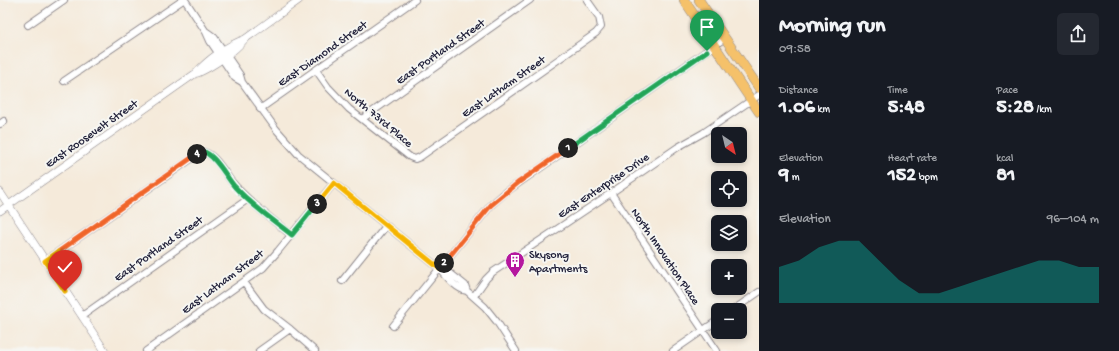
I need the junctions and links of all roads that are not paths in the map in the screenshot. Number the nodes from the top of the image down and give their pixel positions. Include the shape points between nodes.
1 (64, 0) edge
2 (184, 0) edge
3 (299, 0) edge
4 (415, 0) edge
5 (530, 0) edge
6 (587, 0) edge
7 (684, 0) edge
8 (700, 0) edge
9 (28, 25) dead end
10 (725, 38) junction
11 (715, 45) junction
12 (222, 54) junction
13 (316, 70) junction
14 (64, 80) dead end
15 (759, 88) edge
16 (755, 97) edge
17 (260, 109) junction
18 (759, 112) edge
19 (362, 119) junction
20 (415, 159) joint
21 (334, 183) junction
22 (0, 192) edge
23 (611, 193) junction
24 (248, 199) junction
25 (9, 205) junction
26 (0, 211) edge
27 (386, 226) junction
28 (292, 235) junction
29 (45, 261) junction
30 (440, 269) junction
31 (342, 281) dead end
32 (244, 282) junction
33 (759, 292) edge
34 (474, 296) junction
35 (743, 303) edge
36 (82, 316) junction
37 (711, 325) edge
38 (394, 326) dead end
39 (290, 329) junction
40 (703, 330) junction
41 (105, 351) edge
42 (146, 351) edge
43 (259, 351) edge
44 (315, 351) edge
45 (516, 351) edge
46 (673, 351) edge
47 (717, 351) edge

1 - 9 street
2 - 12 street via 206,32 214,37
2 - 14 street
3 - 12 street, East Roosevelt Street via 238,46
4 - 13 street, East Diamond Street
5 - 19 street, East Portland Street
6 - 20 street, East Latham Street via 599,17 601,27 596,33
7 - 11 main road
8 - 10 main road
10 - 11 street
10 - 15 main road
11 - 16 main road
11 - 30 street via 506,192 491,205
12 - 17 street via 235,78 242,82
12 - 25 street, East Roosevelt Street via 206,69 196,73
13 - 17 street, East Diamond Street
13 - 19 street, North 73rd Place via 336,96
16 - 18 main road
16 - 23 street, East Enterprise Drive
17 - 21 street via 298,154
19 - 20 street, North 73rd Place
21 - 27 street
21 - 28 street, East Latham Street
22 - 25 street
23 - 34 street, East Enterprise Drive via 493,272
23 - 40 street, North Innovation Place
24 - 28 street
24 - 29 street via 212,156 201,152
24 - 36 street, East Portland Street
25 - 26 street, East Roosevelt Street
25 - 29 street
27 - 30 street
27 - 31 street
28 - 32 street, East Latham Street via 263,268
29 - 36 street
30 - 34 street via 450,273
30 - 38 street
32 - 39 street via 264,309
32 - 42 street, East Latham Street
33 - 35 street
34 - 45 street via 493,317
36 - 41 street
37 - 40 street
39 - 43 street
39 - 44 street
40 - 46 street
40 - 47 street, North Innovation Place

